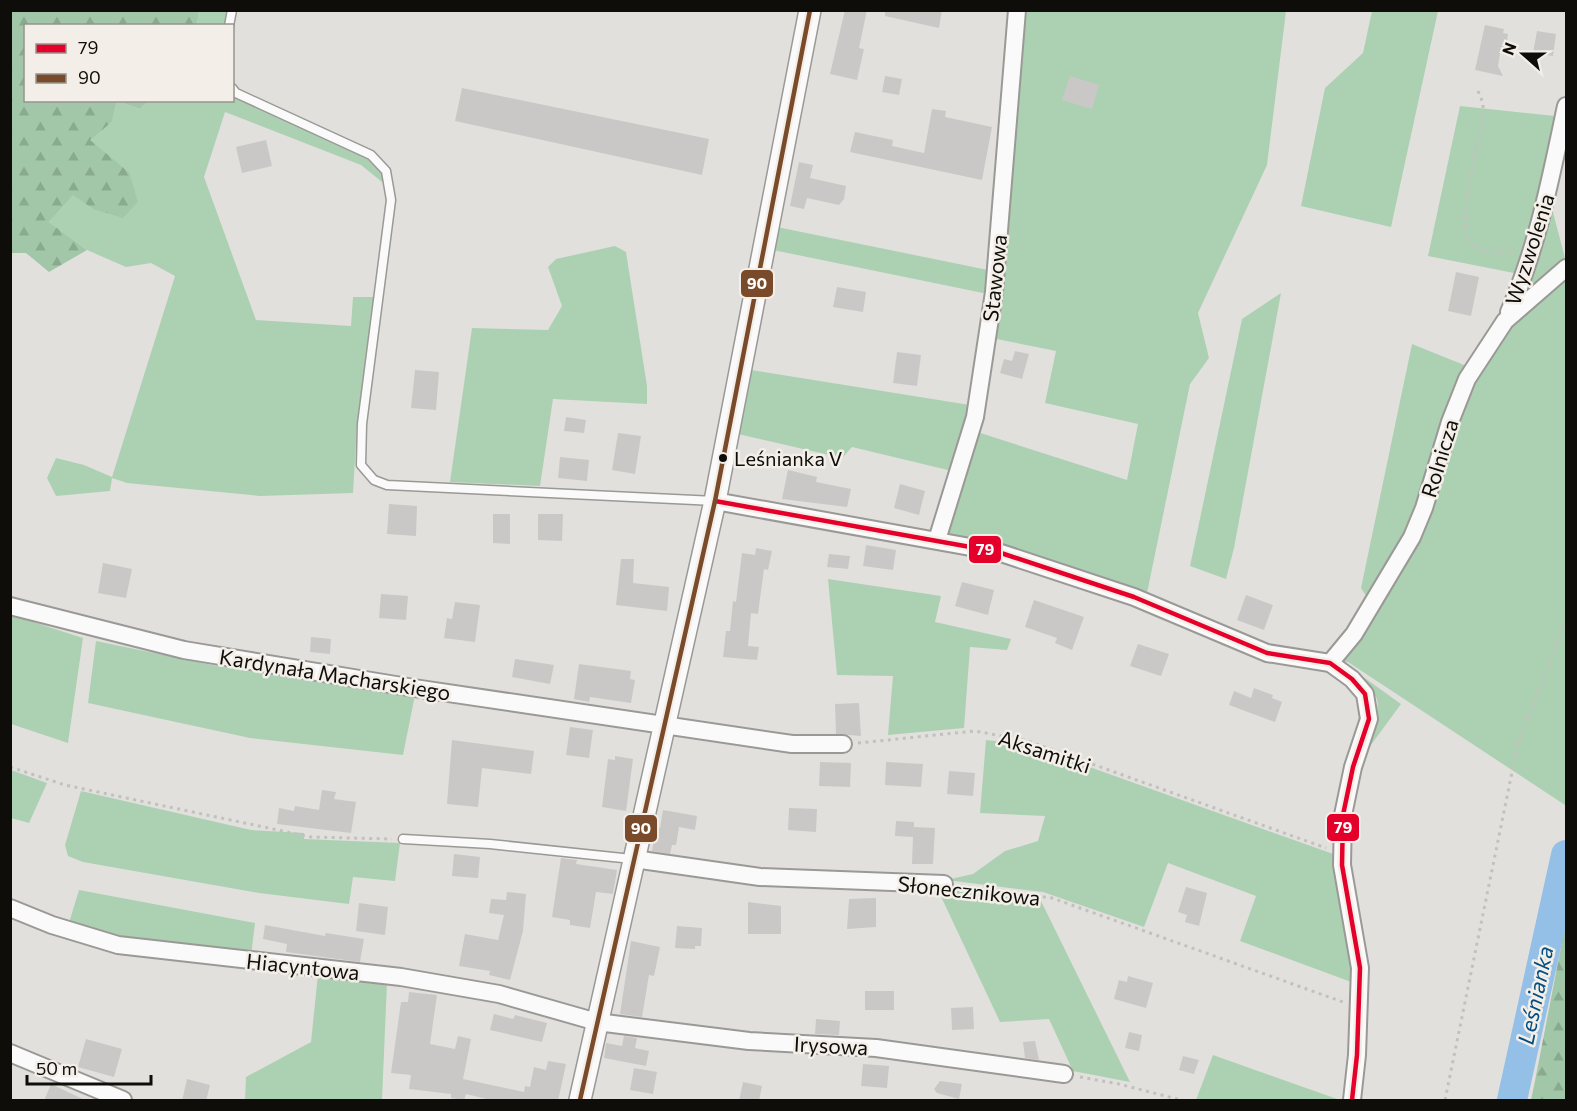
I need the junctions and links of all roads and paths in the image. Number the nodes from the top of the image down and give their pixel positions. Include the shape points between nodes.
1 (810, 10) edge
2 (1017, 10) edge
3 (234, 90) edge
4 (1478, 91) dead end
5 (1566, 106) edge
6 (1533, 251) junction
7 (1566, 268) edge
8 (1505, 321) junction
9 (714, 501) junction
10 (937, 540) junction
11 (10, 606) edge
12 (1566, 619) edge
13 (1330, 663) junction
14 (663, 726) junction
15 (843, 744) joint
16 (10, 767) edge
17 (403, 839) joint
18 (1342, 854) junction
19 (634, 859) junction
20 (944, 884) joint
21 (10, 908) edge
22 (1359, 1007) junction
23 (597, 1022) junction
24 (10, 1053) edge
25 (1064, 1074) joint
26 (123, 1101) edge
27 (579, 1101) edge
28 (1181, 1101) edge
29 (1352, 1101) edge
30 (1445, 1101) edge

1 - 9 street
2 - 10 street, Stawowa via 994,292 975,417
3 - 9 lane via 371,155 386,171 391,200 362,424 361,465 366,474 387,485
4 - 6 path via 1483,116 1464,214 1465,237 1482,250
5 - 6 street, Wyzwolenia
6 - 8 street, Wyzwolenia
7 - 8 street, Rolnicza
8 - 13 street, Rolnicza via 1458,400 1424,508 1401,560 1354,634
9 - 10 street
9 - 14 street
10 - 13 street via 998,552 1069,573 1267,652
11 - 14 street, Kardynała Macharskiego via 184,650
12 - 30 path via 1518,743
13 - 18 street via 1365,694 1369,719 1343,815
14 - 15 street via 792,744
14 - 19 street
15 - 18 path, Aksamitki via 975,730 1028,741
16 - 17 path via 65,785 310,837
17 - 19 lane
18 - 22 street via 1360,968
19 - 20 street, Słonecznikowa via 760,877
19 - 23 street
20 - 22 path, Słonecznikowa via 1052,898
21 - 23 street, Hiacyntowa via 118,945 401,977 498,994
22 - 29 street
23 - 25 street, Irysowa via 750,1041 876,1048
23 - 27 street
24 - 26 street
25 - 28 path

